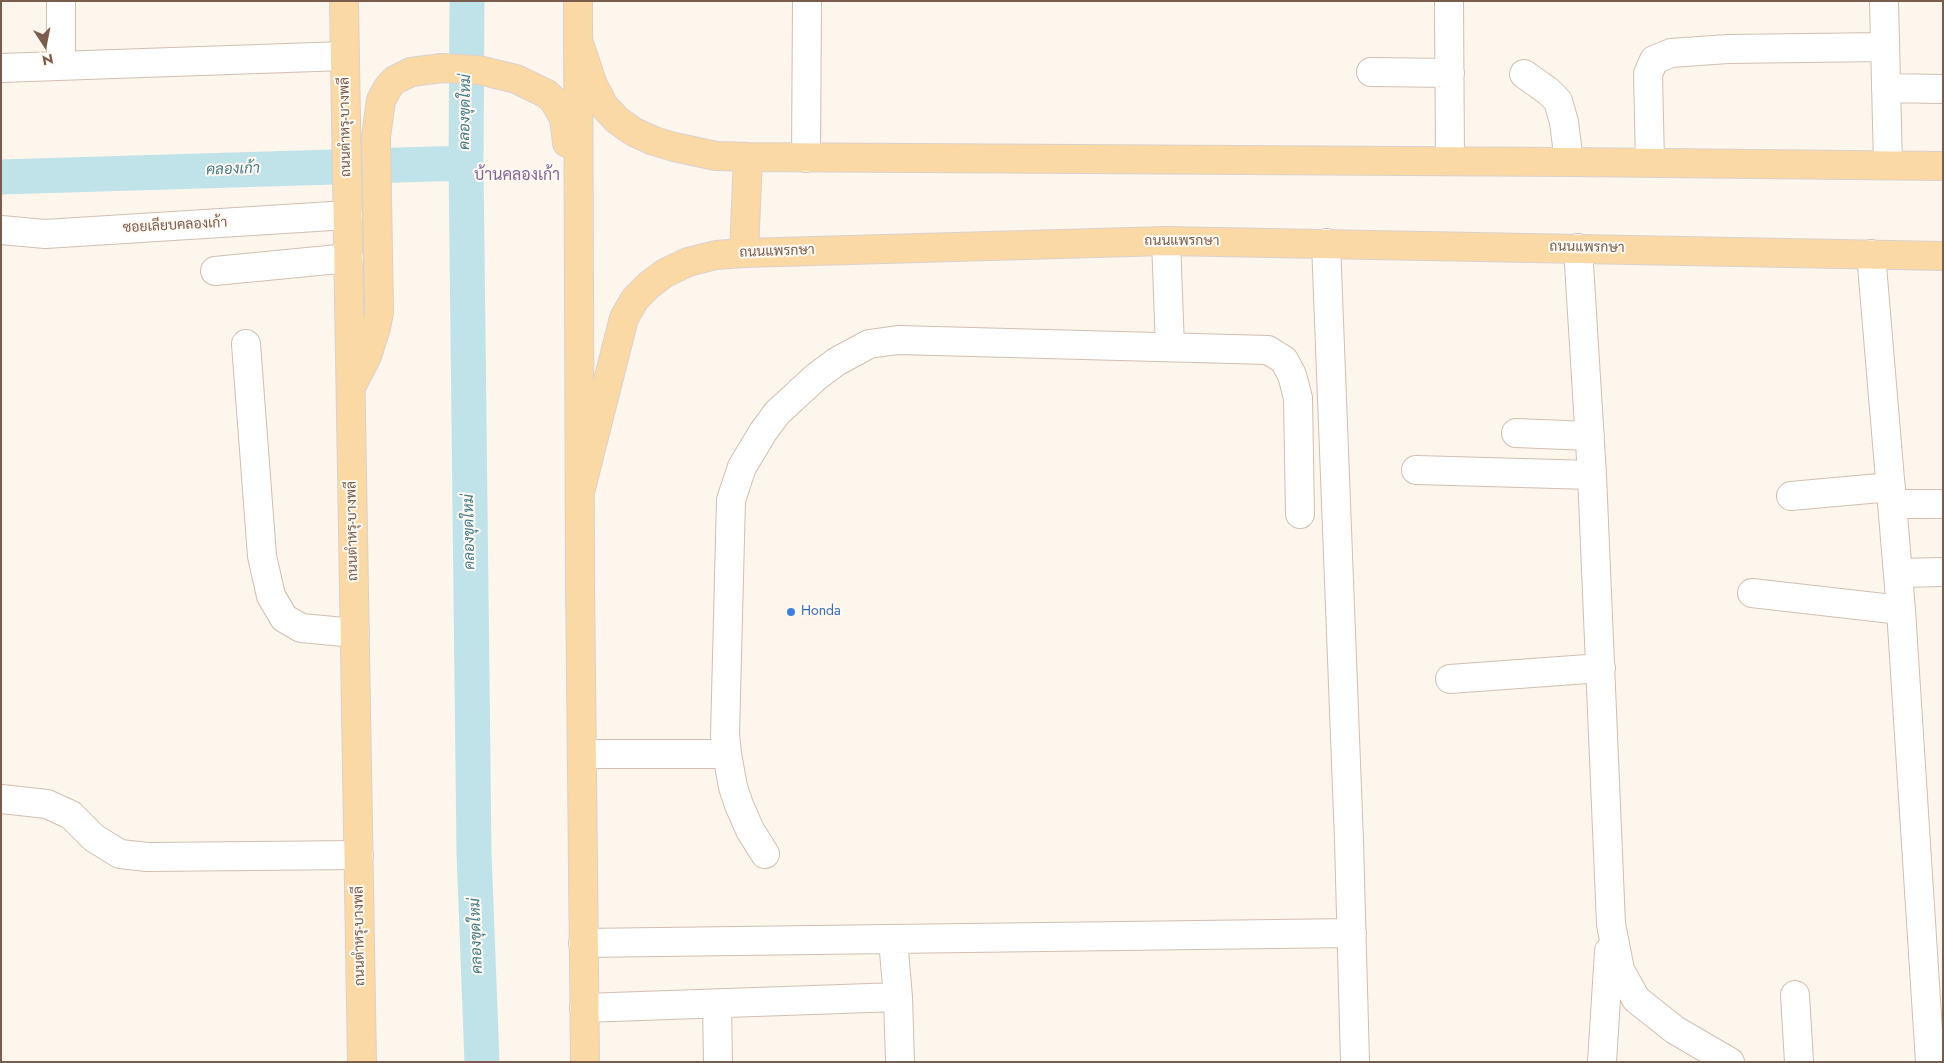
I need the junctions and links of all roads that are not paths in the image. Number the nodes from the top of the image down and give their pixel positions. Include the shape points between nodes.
1 (60, 1) edge
2 (344, 1) edge
3 (578, 1) edge
4 (806, 1) edge
5 (1449, 1) edge
6 (1884, 1) edge
7 (578, 40) junction
8 (1885, 47) junction
9 (344, 56) junction
10 (61, 66) junction
11 (1, 68) edge
12 (1371, 72) dead end
13 (1450, 73) junction
14 (1524, 74) dead end
15 (1886, 88) junction
16 (1943, 88) edge
17 (748, 157) junction
18 (806, 158) junction
19 (1450, 161) junction
20 (1569, 162) junction
21 (1650, 162) junction
22 (1888, 165) junction
23 (1943, 166) edge
24 (348, 207) junction
25 (1, 230) edge
26 (1166, 241) junction
27 (1326, 244) junction
28 (1578, 248) junction
29 (744, 253) junction
30 (1872, 254) junction
31 (1943, 256) edge
32 (349, 258) junction
33 (215, 271) dead end
34 (246, 344) dead end
35 (1170, 347) junction
36 (351, 386) junction
37 (1516, 434) dead end
38 (1590, 436) junction
39 (1416, 470) dead end
40 (1592, 475) junction
41 (580, 492) junction
42 (1791, 496) dead end
43 (1891, 496) junction
44 (1943, 504) edge
45 (1300, 514) dead end
46 (1943, 572) edge
47 (1898, 573) junction
48 (580, 576) junction
49 (1752, 594) dead end
50 (1901, 610) junction
51 (355, 633) junction
52 (1601, 668) junction
53 (1450, 680) dead end
54 (582, 754) junction
55 (727, 754) junction
56 (1, 799) edge
57 (765, 854) dead end
58 (359, 855) junction
59 (1611, 924) junction
60 (1352, 933) junction
61 (893, 940) junction
62 (583, 943) junction
63 (1795, 995) dead end
64 (898, 997) junction
65 (716, 1004) junction
66 (584, 1008) junction
67 (362, 1062) edge
68 (585, 1062) edge
69 (718, 1062) edge
70 (900, 1062) edge
71 (1356, 1062) edge
72 (1602, 1062) edge
73 (1730, 1062) edge
74 (1799, 1062) edge
75 (1930, 1062) edge

1 - 10 street
2 - 9 main road, ถนนตำหรุ-บางพลี
3 - 7 main road
4 - 18 street
5 - 13 street
6 - 8 street
7 - 17 main road via 593,85 604,106 634,132 674,148 716,156
7 - 41 main road
8 - 15 street
8 - 21 street via 1671,52 1654,60 1648,74
9 - 10 street
9 - 24 main road, ถนนตำหรุ-บางพลี
10 - 11 street
12 - 13 street
13 - 19 street
14 - 20 street via 1558,101
15 - 16 street
15 - 22 street
17 - 18 main road
17 - 29 main road
18 - 19 main road
19 - 20 main road
20 - 21 main road
21 - 22 main road
22 - 23 main road
24 - 25 street, ซอยเลียบคลองเก้า via 45,234
24 - 32 main road, ถนนตำหรุ-บางพลี
26 - 27 main road, ถนนแพรกษา
26 - 29 main road, ถนนแพรกษา
26 - 35 street
27 - 28 main road, ถนนแพรกษา
27 - 60 street
28 - 30 main road, ถนนแพรกษา
28 - 38 street
29 - 41 main road, ถนนแพรกษา via 688,262 665,273 635,299 624,318
30 - 31 main road, ถนนแพรกษา
30 - 43 street
32 - 33 street
32 - 36 main road, ถนนตำหรุ-บางพลี
34 - 51 street via 262,556 271,596 284,618 301,628
35 - 45 street via 1268,350 1284,360 1298,398
35 - 55 street via 882,341 858,349 836,362 796,394 777,413 749,454 731,500
36 - 48 main road via 367,356 379,312 376,127 385,92 395,80 411,72 442,68 479,70 516,79 547,94 560,108 567,131 568,422
36 - 51 main road, ถนนตำหรุ-บางพลี
37 - 38 street
38 - 40 street
39 - 40 street
40 - 52 street
41 - 48 main road
42 - 43 street
43 - 44 street
43 - 47 street
46 - 47 street
47 - 50 street
48 - 54 main road
49 - 50 street
50 - 75 street
51 - 58 main road, ถนนตำหรุ-บางพลี
52 - 53 street
52 - 59 street
54 - 55 street
54 - 62 main road
55 - 57 street via 733,787 750,830
56 - 58 street via 47,804 70,815 94,838 120,854 147,857
58 - 67 main road, ถนนตำหรุ-บางพลี
59 - 72 street
59 - 73 street via 1620,970 1636,999 1675,1030
60 - 61 street
60 - 71 street
61 - 62 street
61 - 64 street
62 - 66 main road
63 - 74 street
64 - 65 street
64 - 70 street
65 - 66 street
65 - 69 street
66 - 68 main road

